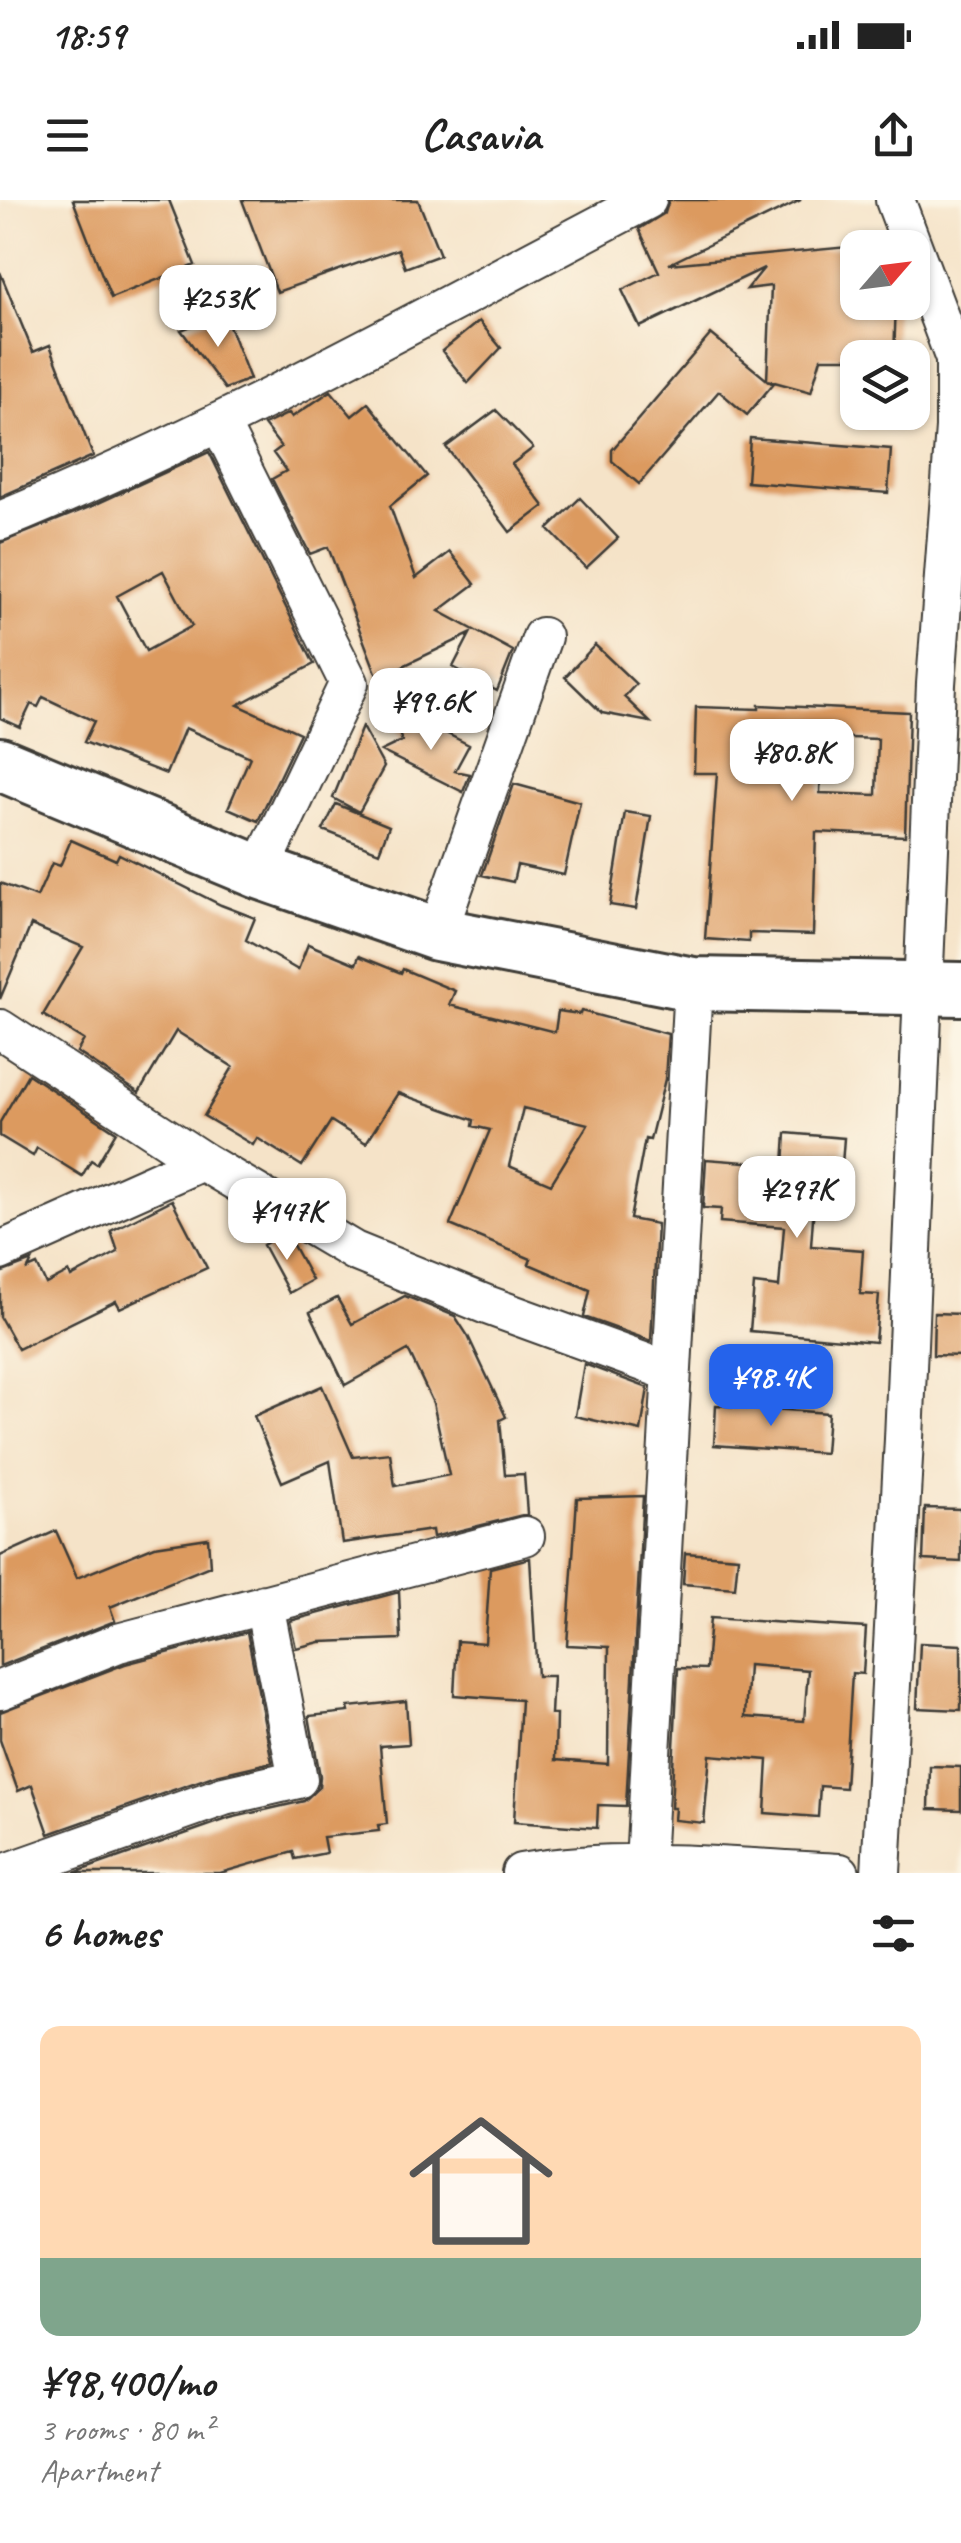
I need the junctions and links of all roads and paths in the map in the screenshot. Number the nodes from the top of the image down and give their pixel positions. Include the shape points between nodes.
1 (647, 200) edge
2 (895, 200) edge
3 (958, 358) edge
4 (219, 422) junction
5 (0, 521) edge
6 (542, 637) dead end
7 (0, 764) edge
8 (259, 872) junction
9 (437, 934) junction
10 (692, 984) junction
11 (942, 989) edge
12 (0, 1029) edge
13 (202, 1161) junction
14 (0, 1251) edge
15 (671, 1372) junction
16 (525, 1536) dead end
17 (264, 1604) junction
18 (0, 1690) edge
19 (645, 1864) junction
20 (6, 1873) edge
21 (521, 1873) edge
22 (840, 1873) edge
23 (881, 1873) edge

1 - 4 street
2 - 3 street
3 - 11 street via 936,684
4 - 5 street
4 - 8 street via 349,683
6 - 9 street
7 - 8 street
8 - 9 street
9 - 10 street
10 - 11 street
10 - 15 street
11 - 23 street
12 - 13 street
13 - 14 street
13 - 15 street via 354,1252
15 - 19 street
16 - 17 street
17 - 18 street via 118,1642
17 - 20 street via 298,1779 224,1796
19 - 21 street
19 - 22 street

